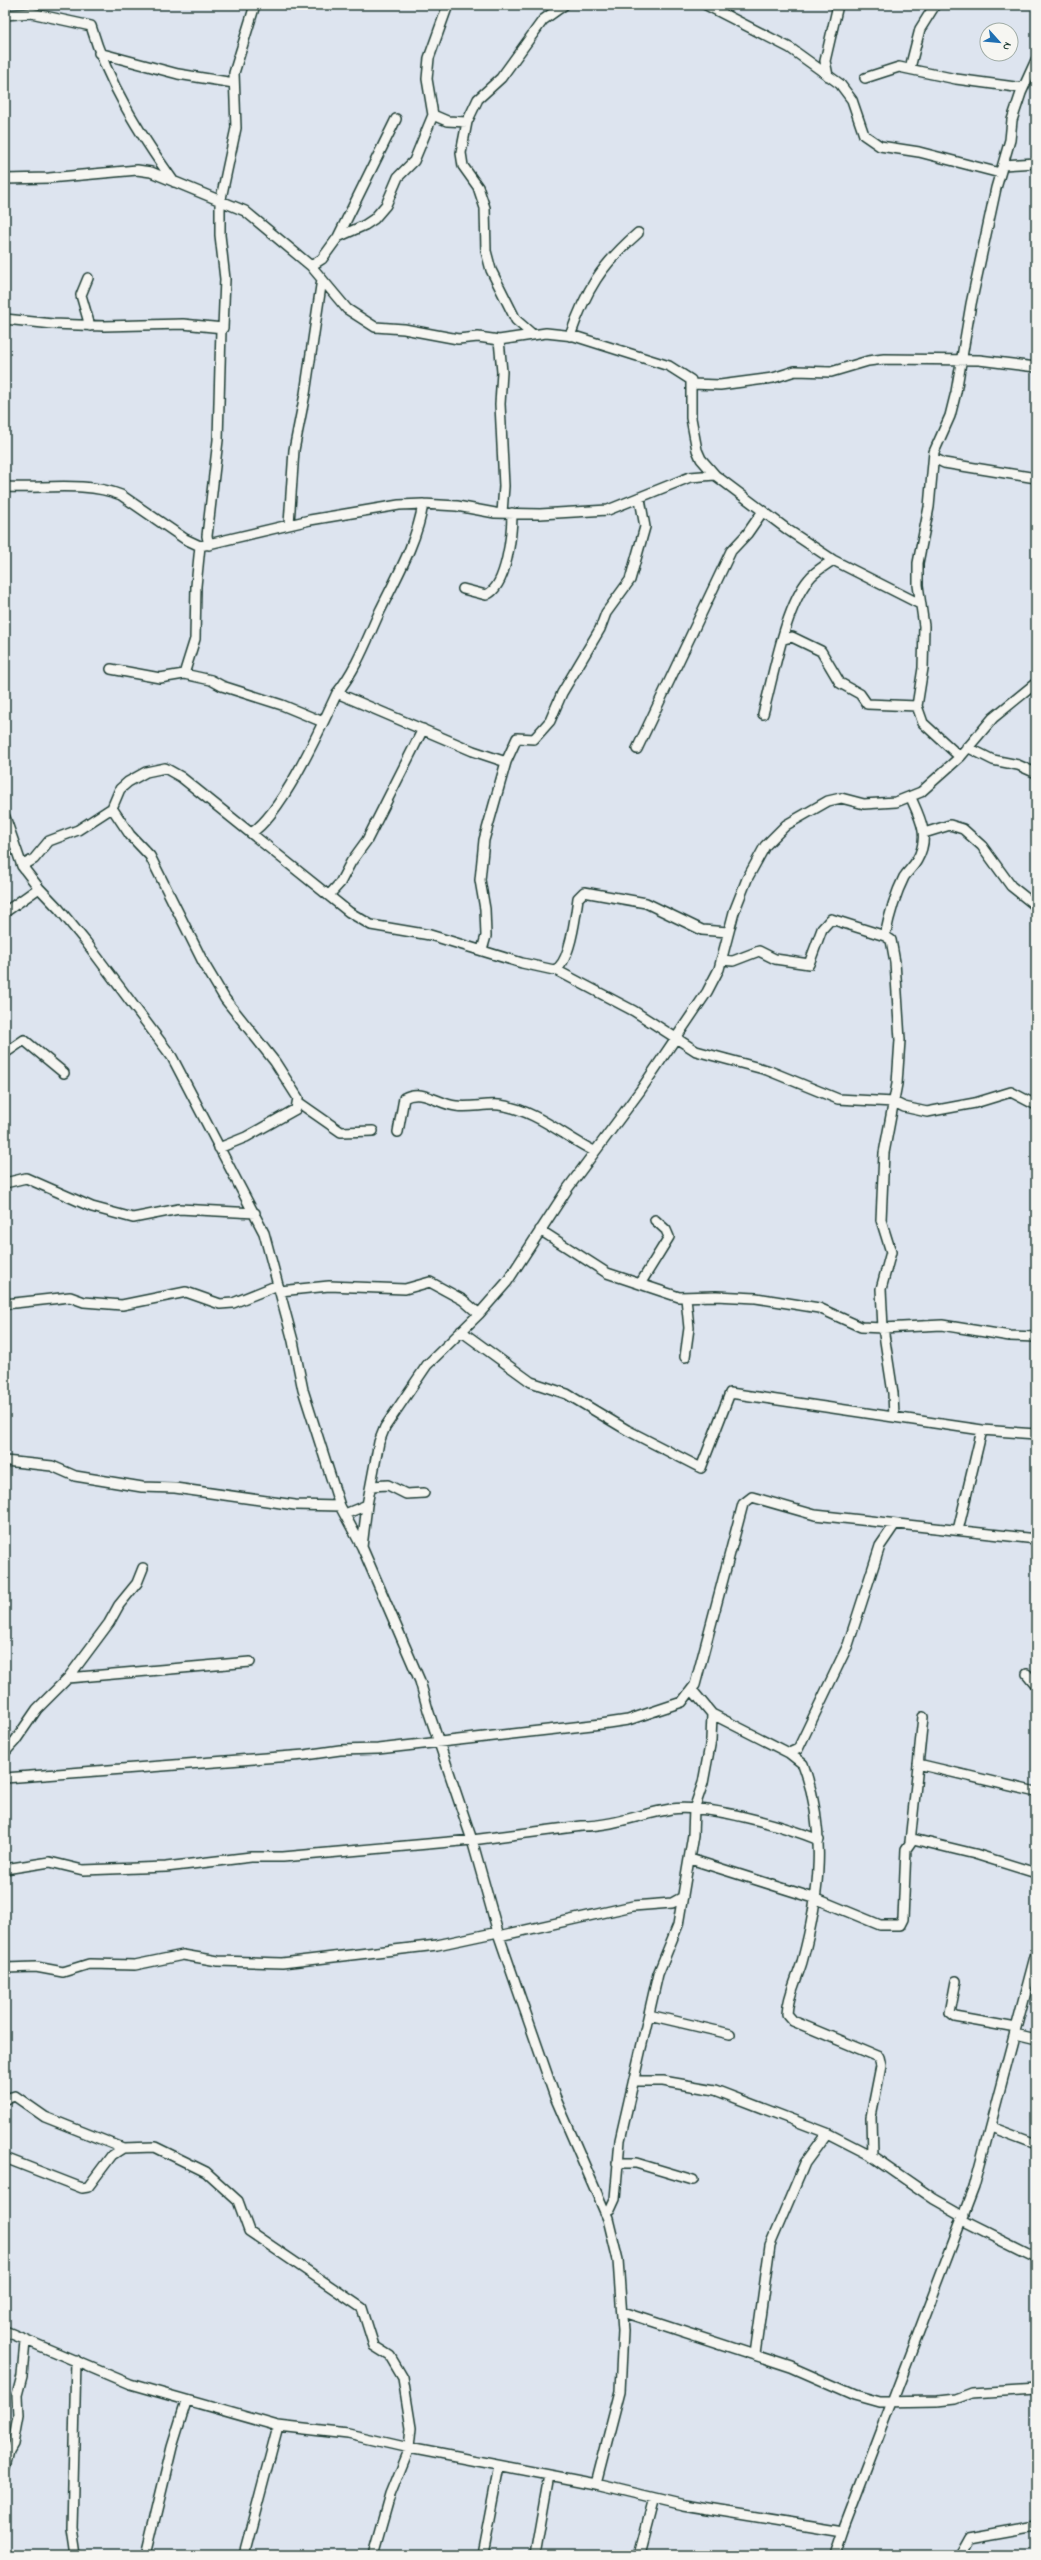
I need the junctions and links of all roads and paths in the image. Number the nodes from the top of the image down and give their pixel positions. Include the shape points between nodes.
1 (255, 5) edge
2 (448, 5) edge
3 (564, 5) edge
4 (706, 5) edge
5 (838, 5) edge
6 (935, 5) edge
7 (5, 15) edge
8 (99, 53) junction
9 (1036, 60) edge
10 (910, 68) junction
11 (828, 76) junction
12 (865, 78) dead end
13 (234, 83) junction
14 (1023, 88) junction
15 (433, 115) junction
16 (396, 119) dead end
17 (467, 122) junction
18 (1036, 163) edge
19 (1001, 169) junction
20 (5, 179) edge
21 (175, 183) junction
22 (220, 202) junction
23 (638, 234) dead end
24 (338, 237) junction
25 (311, 266) junction
26 (88, 278) dead end
27 (322, 279) junction
28 (5, 319) edge
29 (516, 320) junction
30 (90, 326) junction
31 (220, 329) junction
32 (532, 334) junction
33 (570, 336) junction
34 (509, 338) junction
35 (499, 340) junction
36 (962, 361) junction
37 (1036, 367) edge
38 (691, 384) junction
39 (934, 458) junction
40 (944, 463) junction
41 (932, 472) junction
42 (716, 475) junction
43 (1036, 478) edge
44 (5, 487) edge
45 (640, 499) junction
46 (423, 504) junction
47 (763, 511) junction
48 (502, 513) junction
49 (512, 513) junction
50 (289, 524) junction
51 (204, 545) junction
52 (833, 560) junction
53 (463, 589) dead end
54 (920, 604) junction
55 (784, 638) junction
56 (110, 669) dead end
57 (184, 674) junction
58 (1036, 683) edge
59 (337, 693) junction
60 (917, 706) junction
61 (763, 714) dead end
62 (323, 722) junction
63 (423, 729) junction
64 (967, 747) junction
65 (637, 749) dead end
66 (960, 757) junction
67 (506, 762) junction
68 (1036, 773) edge
69 (911, 798) junction
70 (112, 808) junction
71 (5, 816) edge
72 (251, 833) junction
73 (924, 833) junction
74 (22, 866) junction
75 (39, 888) junction
76 (329, 895) junction
77 (1036, 906) edge
78 (5, 912) edge
79 (728, 932) junction
80 (885, 936) junction
81 (482, 950) junction
82 (721, 960) junction
83 (556, 970) junction
84 (674, 1039) junction
85 (5, 1053) edge
86 (64, 1073) dead end
87 (298, 1102) junction
88 (894, 1102) junction
89 (1036, 1105) edge
90 (373, 1131) dead end
91 (398, 1132) dead end
92 (219, 1148) junction
93 (594, 1151) junction
94 (5, 1183) edge
95 (255, 1213) junction
96 (654, 1220) dead end
97 (540, 1230) junction
98 (640, 1284) junction
99 (279, 1288) junction
100 (686, 1298) junction
101 (463, 1300) junction
102 (5, 1304) edge
103 (487, 1306) junction
104 (479, 1314) junction
105 (883, 1328) junction
106 (461, 1331) junction
107 (1036, 1337) edge
108 (685, 1357) dead end
109 (894, 1417) junction
110 (982, 1430) junction
111 (1036, 1434) edge
112 (5, 1461) edge
113 (371, 1486) junction
114 (424, 1493) dead end
115 (367, 1505) junction
116 (340, 1506) junction
117 (345, 1514) junction
118 (895, 1524) junction
119 (958, 1530) junction
120 (1036, 1539) edge
121 (362, 1546) junction
122 (143, 1568) dead end
123 (250, 1662) dead end
124 (1027, 1674) dead end
125 (68, 1678) junction
126 (1036, 1684) edge
127 (693, 1691) junction
128 (712, 1714) junction
129 (923, 1717) dead end
130 (440, 1743) junction
131 (798, 1749) junction
132 (5, 1752) edge
133 (788, 1754) junction
134 (803, 1764) junction
135 (918, 1764) junction
136 (5, 1778) edge
137 (1036, 1792) edge
138 (694, 1809) junction
139 (472, 1840) junction
140 (819, 1840) junction
141 (910, 1842) junction
142 (690, 1859) junction
143 (5, 1869) edge
144 (1036, 1873) edge
145 (683, 1897) junction
146 (817, 1899) junction
147 (672, 1903) junction
148 (681, 1910) junction
149 (498, 1934) junction
150 (1036, 1953) edge
151 (5, 1968) edge
152 (956, 1981) dead end
153 (649, 2015) junction
154 (1015, 2032) junction
155 (730, 2034) dead end
156 (1036, 2040) edge
157 (634, 2081) junction
158 (5, 2099) edge
159 (991, 2127) junction
160 (827, 2133) junction
161 (1036, 2144) edge
162 (123, 2148) junction
163 (872, 2156) junction
164 (5, 2158) edge
165 (617, 2163) junction
166 (693, 2180) dead end
167 (605, 2213) junction
168 (963, 2218) junction
169 (1036, 2258) edge
170 (624, 2312) junction
171 (5, 2331) edge
172 (25, 2341) junction
173 (755, 2354) junction
174 (76, 2360) junction
175 (1036, 2389) edge
176 (186, 2402) junction
177 (893, 2403) junction
178 (278, 2426) junction
179 (409, 2448) junction
180 (499, 2466) junction
181 (5, 2467) edge
182 (549, 2475) junction
183 (596, 2484) junction
184 (654, 2498) junction
185 (1036, 2525) edge
186 (843, 2531) junction
187 (76, 2555) edge
188 (146, 2555) edge
189 (244, 2555) edge
190 (372, 2555) edge
191 (482, 2555) edge
192 (535, 2555) edge
193 (639, 2555) edge
194 (834, 2555) edge
195 (959, 2555) edge

1 - 13 street via 234,73
2 - 15 street via 429,58 427,79
3 - 17 street via 543,20 501,78 481,94
4 - 11 street via 776,40
5 - 11 street via 825,61
6 - 10 street via 920,29
7 - 8 street via 31,12 91,26
8 - 13 street via 178,74
8 - 21 street via 136,129
9 - 14 street
10 - 12 street via 899,67
10 - 14 street via 956,79
11 - 19 street via 840,84 852,100 864,135 880,146
13 - 22 street via 236,128
14 - 19 street via 1012,120
15 - 17 street via 447,122
15 - 24 street via 414,161 398,177 386,204 365,225
16 - 24 street
17 - 29 street via 461,153 463,166 482,195 490,270
18 - 19 street
19 - 36 street via 971,304
20 - 21 street via 137,170 151,172
21 - 22 street
22 - 25 street via 245,211
22 - 31 street via 225,318 223,328
23 - 33 street via 614,254 601,270 578,313
24 - 25 street via 322,259
25 - 27 street
26 - 30 street via 81,295
27 - 35 street via 347,309 375,327 404,329 458,339 478,336
27 - 50 street via 294,450
28 - 30 street
29 - 32 street
29 - 34 street
30 - 31 street via 183,324
31 - 51 street via 218,440
32 - 33 street
32 - 34 street
33 - 38 street via 592,340 669,366 689,377
34 - 35 street
35 - 48 street via 504,486
36 - 37 street via 979,360
36 - 38 street via 868,360 831,372 795,371 774,378 720,385
36 - 39 street via 950,416
38 - 42 street via 691,418 697,450
39 - 40 street
39 - 41 street
40 - 41 street
40 - 43 street
41 - 54 street via 929,507 918,563
42 - 45 street via 690,477
42 - 47 street
44 - 51 street via 58,486 110,491 121,495 186,539
45 - 49 street via 608,510
45 - 67 street via 645,527 635,566 624,591 606,614 550,720 534,739 517,738
46 - 48 street
46 - 50 street via 361,510
46 - 59 street via 419,526 404,562 366,645
47 - 52 street
47 - 65 street via 731,551
48 - 49 street
49 - 53 street via 508,555 494,588 486,595
50 - 51 street
51 - 57 street via 196,586 195,639
52 - 54 street
52 - 55 street via 808,579 790,617
54 - 60 street via 924,626 923,668
55 - 60 street via 792,637 820,651 840,683 860,694 867,704
55 - 61 street
56 - 57 street via 160,678
57 - 62 street via 211,680
58 - 64 street via 994,718
59 - 62 street
59 - 63 street
60 - 66 street via 923,723
62 - 72 street via 285,792 264,822
63 - 67 street
63 - 76 street via 367,840 340,883
64 - 66 street
64 - 68 street via 993,760 1018,765
66 - 69 street
67 - 81 street via 484,840 484,864 480,880 486,936
69 - 73 street
69 - 79 street via 896,802 864,804 842,798 828,801 786,825 765,846 747,879
70 - 72 street via 120,789 128,782 146,772 165,768 174,772
70 - 74 street via 78,830 49,841 34,858
70 - 87 street via 130,835 150,856 225,999 275,1062 297,1094
71 - 74 street
72 - 76 street
73 - 77 street via 950,826 967,832 982,846 1011,886
73 - 80 street via 920,854 905,877 890,914
74 - 75 street
75 - 78 street
75 - 92 street via 86,942 172,1057
76 - 81 street via 348,912 371,925 430,935
79 - 82 street
79 - 83 street via 702,930 646,903 584,892 578,898 568,949
80 - 82 street via 831,920 822,929 809,964 775,959 759,951 733,961
80 - 88 street via 891,940 895,962 900,1040
81 - 83 street via 522,963
82 - 84 street via 714,981
83 - 84 street via 634,1011
84 - 88 street via 696,1052 767,1070 838,1099
84 - 93 street via 640,1091
85 - 86 street via 24,1040
87 - 90 street via 341,1132
87 - 92 street via 296,1109 280,1119
88 - 89 street via 904,1108 927,1112 974,1103 1010,1092
88 - 105 street via 884,1153 881,1220 891,1252 881,1289
91 - 93 street via 404,1098 410,1094 427,1095 456,1106 483,1104 514,1109 555,1126
92 - 95 street
93 - 97 street
94 - 95 street via 26,1178 92,1207 133,1218 179,1209
95 - 99 street via 264,1233
96 - 98 street via 666,1230 669,1237
97 - 98 street via 607,1273
97 - 103 street via 507,1282
98 - 100 street
99 - 101 street via 329,1286 405,1289 430,1282
99 - 102 street via 233,1303 220,1304 186,1292 122,1305 84,1302 70,1297
99 - 116 street via 303,1390
100 - 105 street via 756,1298 819,1308 861,1327
100 - 108 street via 689,1328
101 - 103 street
101 - 104 street
103 - 104 street
104 - 106 street
105 - 107 street via 942,1325 1010,1336
105 - 109 street
106 - 109 street via 531,1382 567,1394 627,1430 701,1468 730,1393
106 - 113 street via 427,1364 388,1420 379,1442
109 - 110 street
110 - 111 street
110 - 119 street
112 - 116 street via 52,1466 75,1476 142,1487 175,1488 295,1505
113 - 114 street via 388,1485 406,1494
113 - 115 street
115 - 117 street
115 - 121 street
116 - 117 street
117 - 121 street
118 - 119 street
118 - 127 street via 815,1515 760,1498 752,1497 746,1500
118 - 131 street via 880,1546 848,1645
119 - 120 street
121 - 130 street via 420,1680
122 - 125 street via 137,1583
123 - 125 street
124 - 126 street
125 - 132 street via 37,1709 15,1742
127 - 128 street
127 - 130 street via 682,1702 628,1720
128 - 133 street
128 - 138 street via 711,1740 703,1783
129 - 135 street
130 - 136 street
130 - 139 street
131 - 133 street
131 - 134 street
133 - 134 street
134 - 140 street
135 - 137 street
135 - 141 street
138 - 139 street via 672,1809 597,1826
138 - 140 street via 785,1826
138 - 142 street
139 - 143 street via 283,1857 250,1857 166,1867 82,1870 50,1862
139 - 149 street
140 - 146 street
141 - 144 street via 913,1839 925,1840
141 - 146 street via 905,1862 904,1914 900,1925 880,1925
142 - 145 street
142 - 146 street
145 - 147 street
145 - 148 street
146 - 163 street via 787,2014 793,2021 879,2057 881,2066 871,2117
147 - 148 street
147 - 149 street via 633,1906
148 - 153 street via 674,1936 658,1974
149 - 151 street via 425,1946 282,1963 218,1961 183,1955 135,1965 89,1964 63,1972 36,1967
149 - 167 street via 555,2097
150 - 154 street
152 - 154 street via 950,2013 955,2017
153 - 155 street
153 - 157 street
154 - 156 street
154 - 159 street
157 - 160 street via 663,2081 715,2090
157 - 165 street
158 - 162 street via 15,2096 45,2117
159 - 161 street
159 - 168 street
160 - 163 street
160 - 173 street via 805,2163 770,2245
162 - 164 street via 112,2155 88,2187 82,2188
162 - 179 street via 155,2147 206,2172 238,2202 249,2231 362,2308 374,2346 390,2356 403,2378 410,2428
163 - 168 street
165 - 166 street via 636,2163
165 - 167 street via 615,2199 610,2210
167 - 170 street via 618,2260
168 - 169 street
168 - 177 street
170 - 173 street
170 - 183 street via 620,2391
171 - 172 street
172 - 174 street
172 - 181 street via 22,2376 17,2395 18,2416 13,2444
173 - 177 street via 855,2395
174 - 176 street via 130,2384
174 - 187 street via 72,2528
175 - 177 street via 970,2393 955,2399
176 - 178 street
176 - 188 street via 172,2447
177 - 186 street
178 - 179 street via 348,2434
178 - 189 street
179 - 180 street
179 - 190 street via 390,2495
180 - 182 street
180 - 191 street
182 - 183 street
182 - 192 street
183 - 184 street
184 - 186 street
184 - 193 street
185 - 195 street via 969,2537
186 - 194 street

